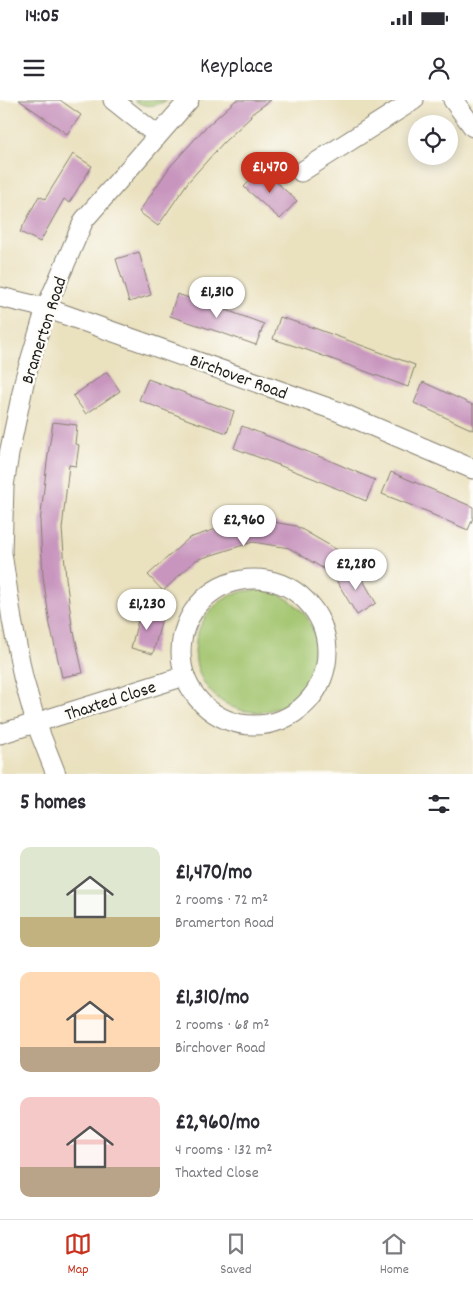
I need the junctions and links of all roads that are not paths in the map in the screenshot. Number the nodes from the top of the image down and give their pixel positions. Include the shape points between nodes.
1 (113, 100) edge
2 (189, 100) edge
3 (414, 100) edge
4 (452, 100) edge
5 (473, 127) edge
6 (158, 135) junction
7 (301, 172) dead end
8 (0, 297) edge
9 (46, 308) junction
10 (473, 469) edge
11 (1, 553) edge
12 (184, 676) junction
13 (36, 723) junction
14 (0, 734) edge
15 (56, 774) edge

1 - 6 street
2 - 6 street, Bramerton Road
3 - 7 street
4 - 5 street
6 - 9 street, Bramerton Road via 84,220
8 - 9 street, Birchover Road
9 - 10 street, Birchover Road via 337,411
9 - 11 street, Bramerton Road via 25,378 9,454
11 - 13 street, Bramerton Road via 23,677
12 - 12 street via 197,698 216,715 240,724 266,724 290,716 306,704 320,683 327,658 325,633 314,610 296,592 268,580 242,579 218,588 198,604 185,625 180,650
12 - 13 street, Thaxted Close
13 - 14 street, Thaxted Close
13 - 15 street, Bramerton Road

